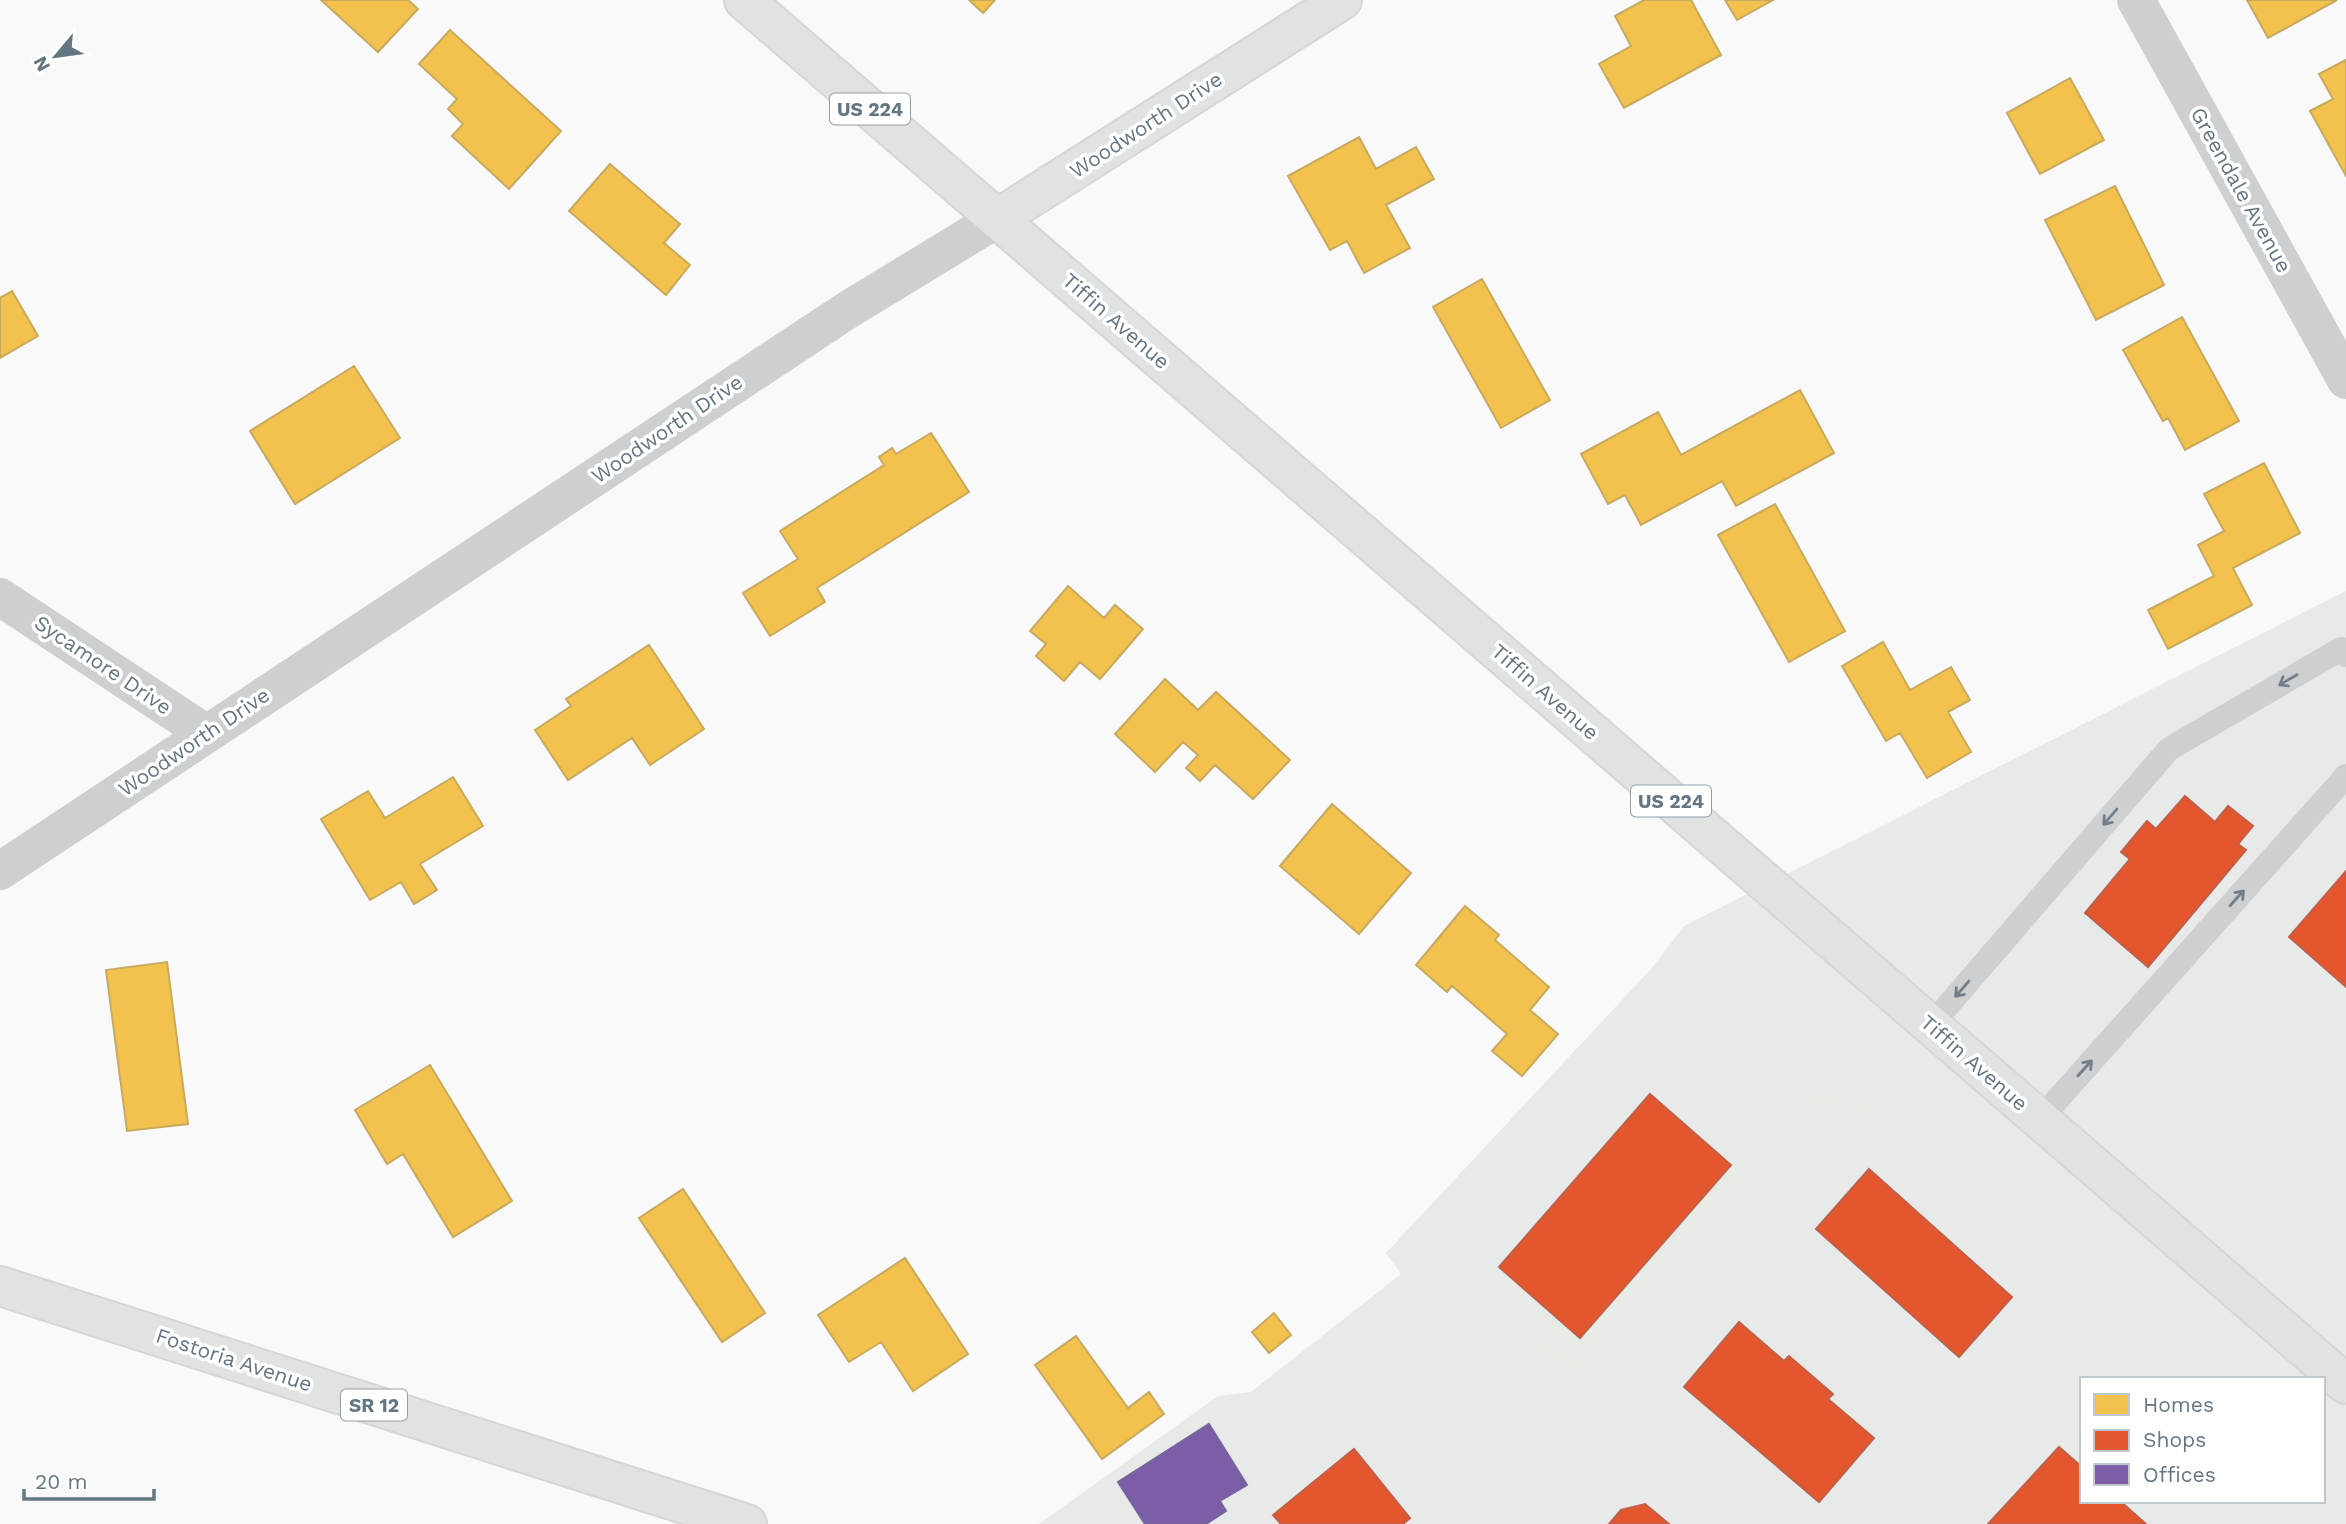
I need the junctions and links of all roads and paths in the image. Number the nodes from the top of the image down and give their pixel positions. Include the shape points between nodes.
1 (744, 0) edge
2 (1342, 0) edge
3 (2136, 0) edge
4 (997, 219) junction
5 (2346, 380) edge
6 (0, 597) edge
7 (2346, 655) edge
8 (207, 734) junction
9 (2346, 776) edge
10 (0, 871) edge
11 (1931, 1025) junction
12 (2040, 1119) junction
13 (0, 1286) edge
14 (2346, 1384) edge
15 (747, 1524) edge

1 - 4 main road, Tiffin Avenue / US 224
2 - 4 main road, Woodworth Drive
3 - 5 street, Greendale Avenue
4 - 8 street, Woodworth Drive via 846,311
4 - 11 main road, Tiffin Avenue / US 224
6 - 8 street, Sycamore Drive
7 -> 11 lane via 2341,649 2169,749
8 - 10 street, Woodworth Drive
12 -> 9 lane
11 - 12 main road, Tiffin Avenue / US 224
12 - 14 main road, Tiffin Avenue / US 224
13 - 15 main road, Fostoria Avenue / SR 12

